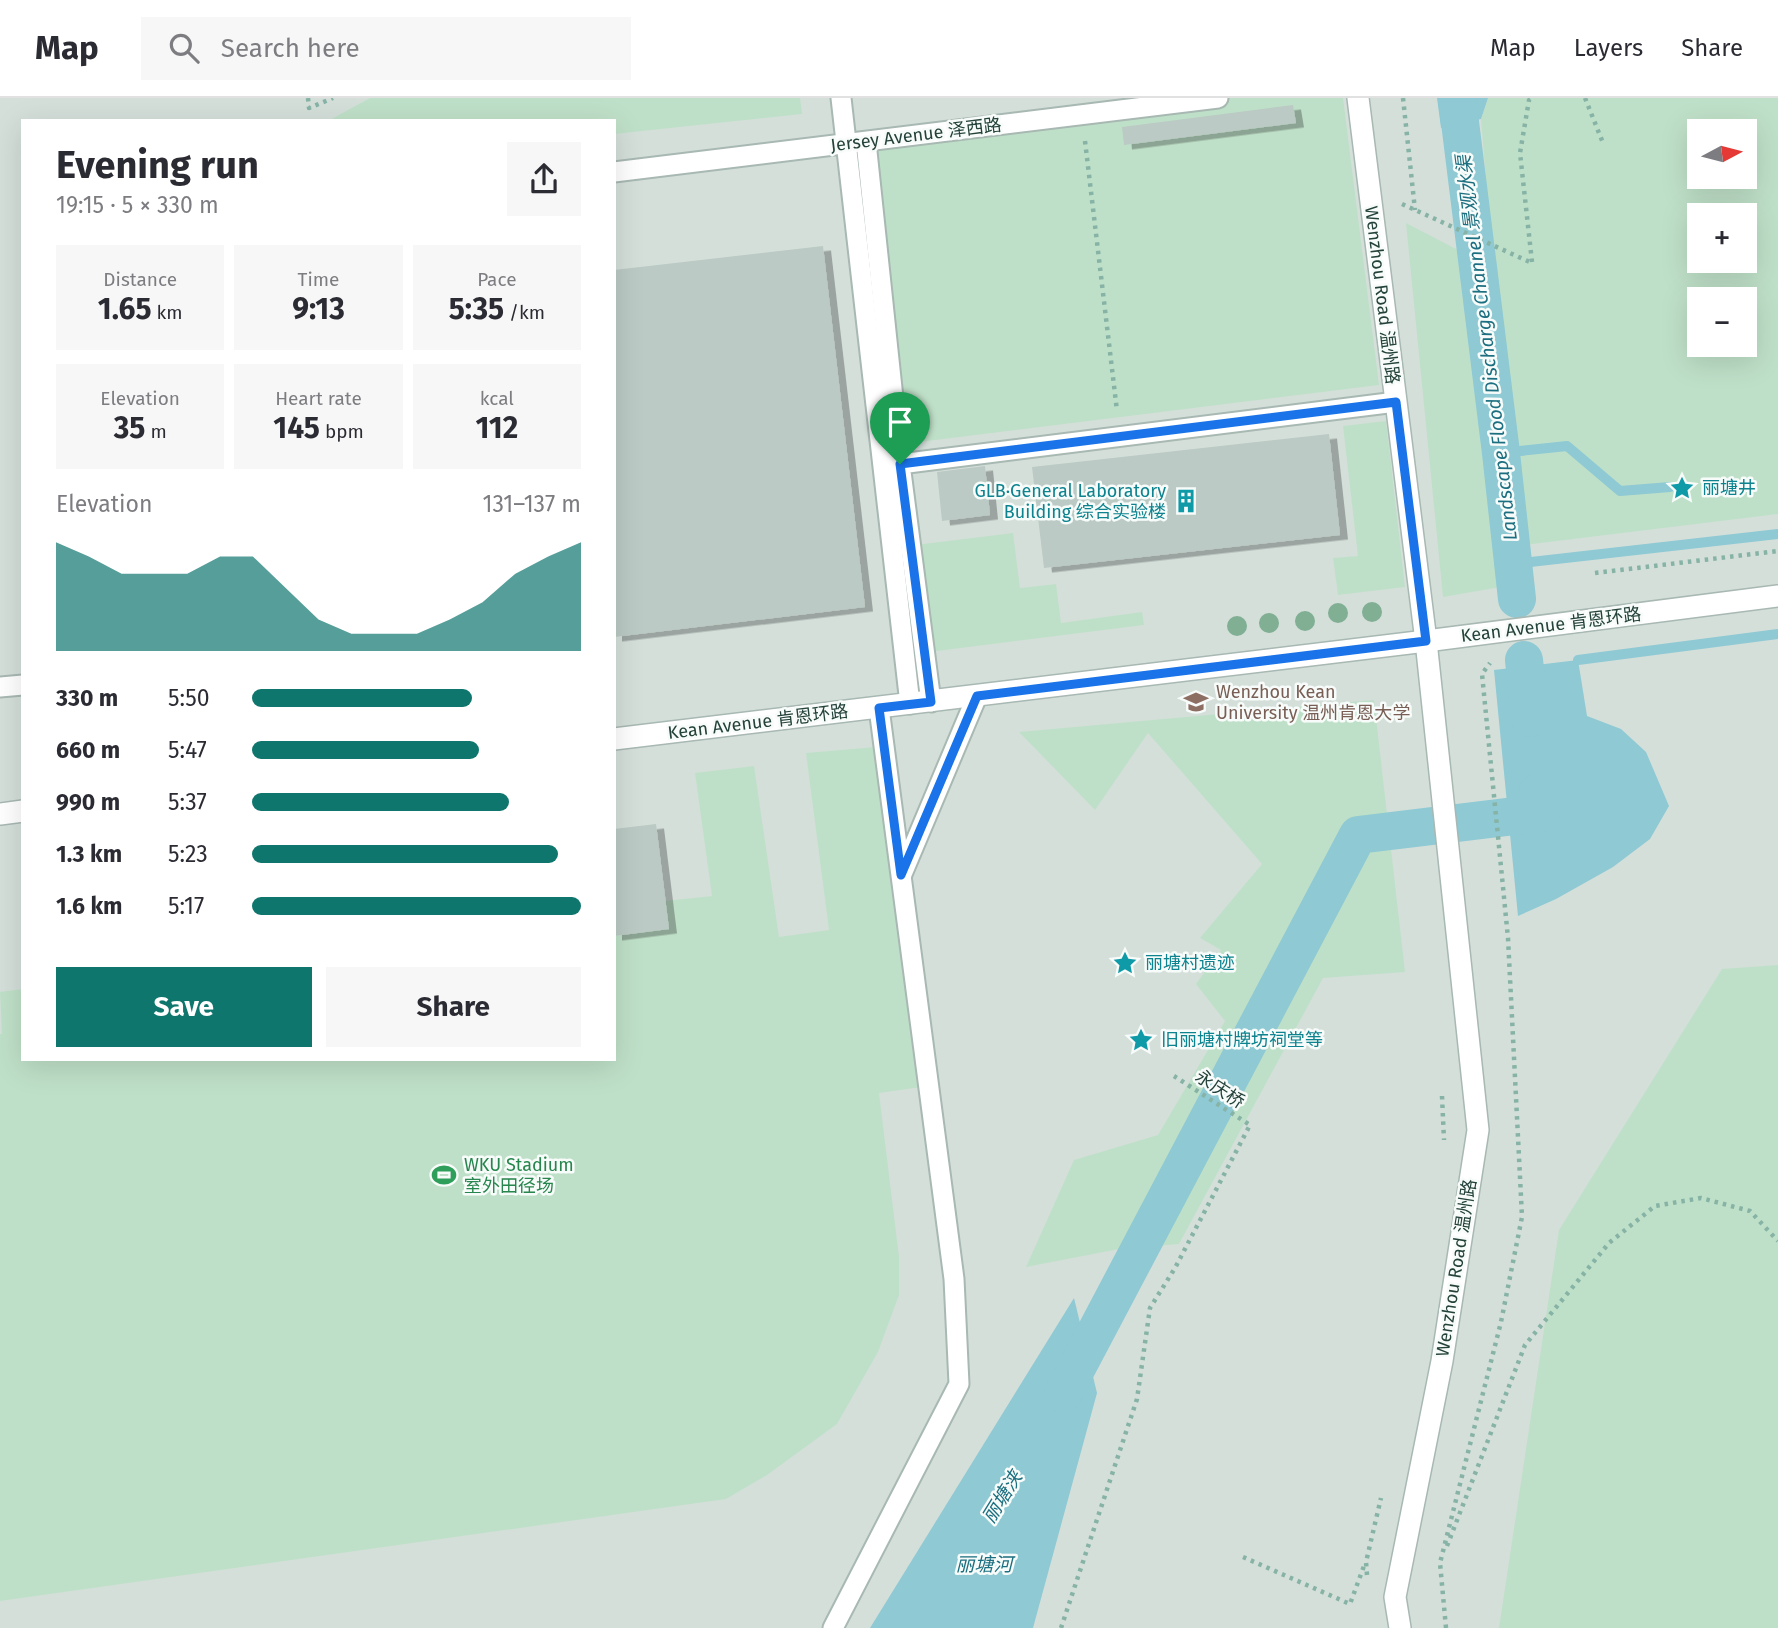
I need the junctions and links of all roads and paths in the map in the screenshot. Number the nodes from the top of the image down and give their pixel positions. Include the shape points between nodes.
1 (308, 98) edge
2 (333, 98) edge
3 (841, 98) edge
4 (1218, 98) edge
5 (1358, 98) edge
6 (1403, 98) edge
7 (1532, 98) edge
8 (1585, 98) edge
9 (1082, 116) junction
10 (856, 143) junction
11 (1603, 143) dead end
12 (616, 172) edge
13 (1398, 203) dead end
14 (1415, 210) junction
15 (1396, 402) junction
16 (1120, 436) junction
17 (900, 464) junction
18 (1778, 551) edge
19 (1595, 573) dead end
20 (1778, 596) edge
21 (1426, 641) junction
22 (21, 685) edge
23 (0, 687) edge
24 (977, 696) junction
25 (931, 702) junction
26 (910, 704) junction
27 (879, 708) junction
28 (616, 739) edge
29 (1489, 746) dead end
30 (21, 811) edge
31 (0, 814) edge
32 (901, 875) junction
33 (1174, 1076) dead end
34 (1441, 1089) dead end
35 (1444, 1145) dead end
36 (1778, 1241) edge
37 (1384, 1488) dead end
38 (1243, 1557) dead end
39 (1366, 1562) junction
40 (1440, 1563) junction
41 (1368, 1588) dead end
42 (833, 1628) edge
43 (1061, 1628) edge
44 (1400, 1628) edge
45 (1446, 1628) edge

1 - 2 path via 309,108
3 - 10 lane
4 - 9 lane, Jersey Avenue 泽西路
5 - 15 street, Wenzhou Road 温州路
6 - 14 path
7 - 14 path via 1520,153 1532,263
8 - 11 path
9 - 10 lane, Jersey Avenue 泽西路
9 - 16 path
10 - 12 lane, Jersey Avenue 泽西路
10 - 17 lane
10 - 26 lane
13 - 14 path
15 - 16 lane
15 - 21 street, Wenzhou Road 温州路
16 - 17 lane
17 - 25 lane
18 - 19 path
20 - 21 street, Kean Avenue 肯恩环路
21 - 24 street, Kean Avenue 肯恩环路
21 - 44 street, Wenzhou Road 温州路 via 1478,1130 1442,1361 1395,1597
22 - 23 lane
24 - 25 street, Kean Avenue 肯恩环路
24 - 32 lane
25 - 26 street, Kean Avenue 肯恩环路
26 - 27 street, Kean Avenue 肯恩环路
27 - 28 street, Kean Avenue 肯恩环路
27 - 32 lane
29 - 40 path via 1505,898 1522,1217
30 - 31 street
32 - 42 lane via 954,1279 959,1384
33 - 43 path, 永庆桥 via 1250,1125 1150,1308 1137,1399
34 - 35 path
36 - 40 path via 1750,1211 1701,1198 1655,1206 1609,1243 1525,1345
37 - 39 path
38 - 39 path via 1350,1604
39 - 41 path
40 - 45 path

